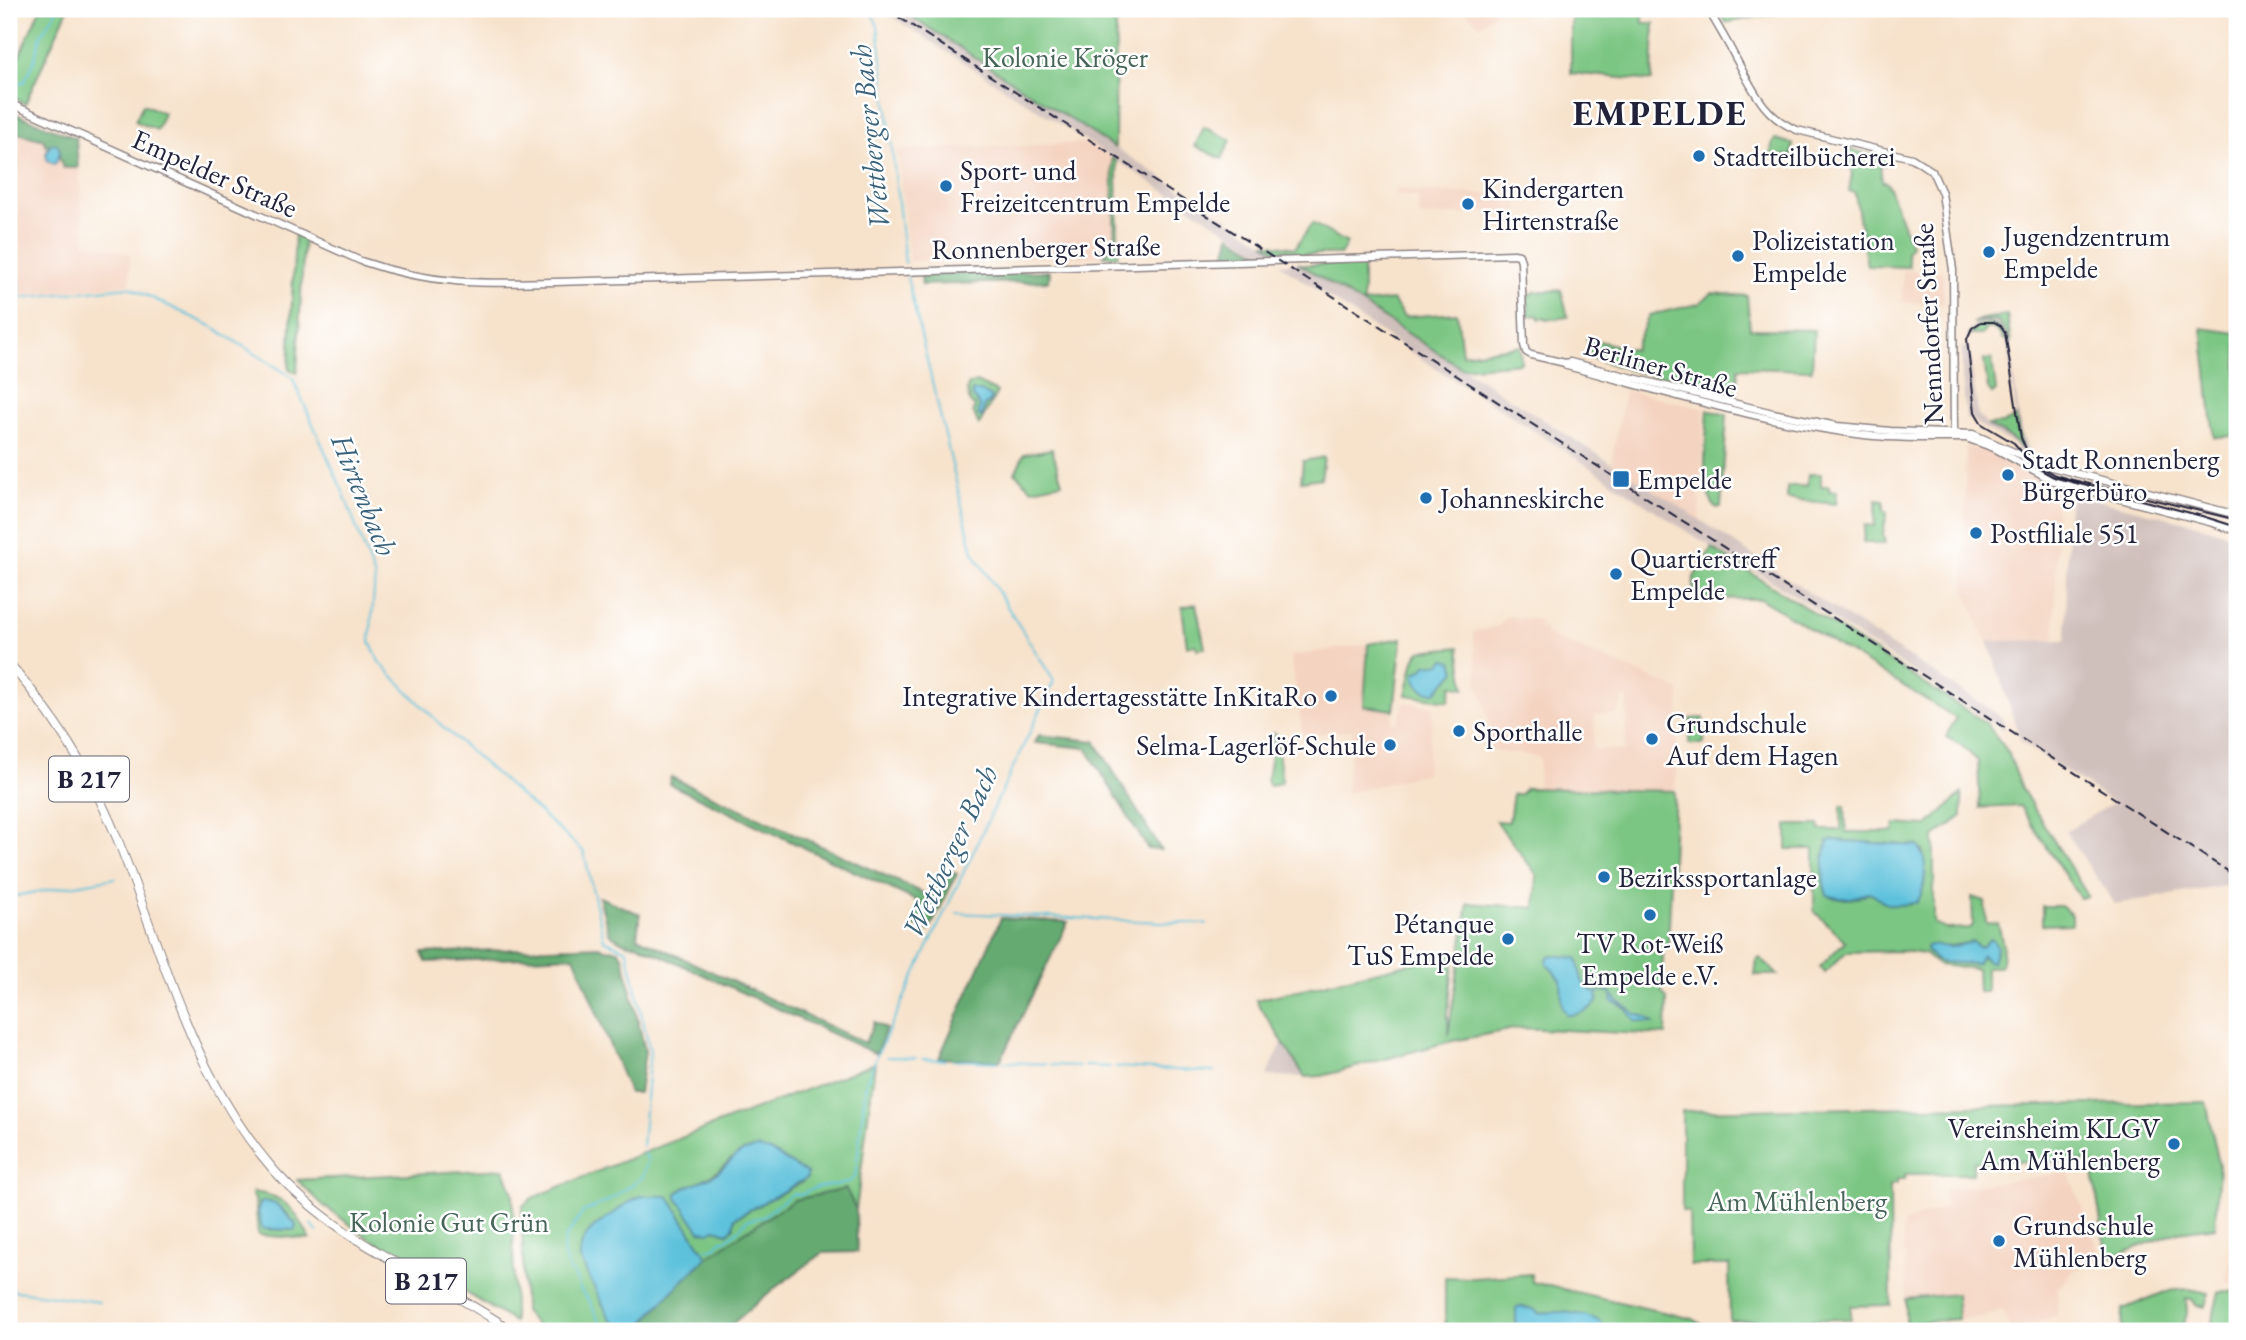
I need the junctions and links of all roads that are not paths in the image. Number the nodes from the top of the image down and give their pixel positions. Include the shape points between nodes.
1 (1708, 9) edge
2 (9, 103) edge
3 (1519, 255) joint
4 (407, 275) joint
5 (1954, 436) junction
6 (2237, 515) edge
7 (2234, 530) edge
8 (9, 663) edge
9 (512, 1331) edge

1 - 5 street, Nenndorfer Straße via 1753,92 1780,122 1912,158 1936,177 1953,270
2 - 4 street, Empelder Straße via 343,254
3 - 4 street, Ronnenberger Straße via 491,284
3 - 5 street, Berliner Straße via 1524,348 1531,355 1814,427 1874,436
5 - 6 street, Berliner Straße via 1973,434 2063,470
5 - 7 street, Berliner Straße via 1982,443 2067,486
8 - 9 main road, B 217 via 51,717 90,780 195,1045 228,1107 270,1166 315,1209 365,1245

